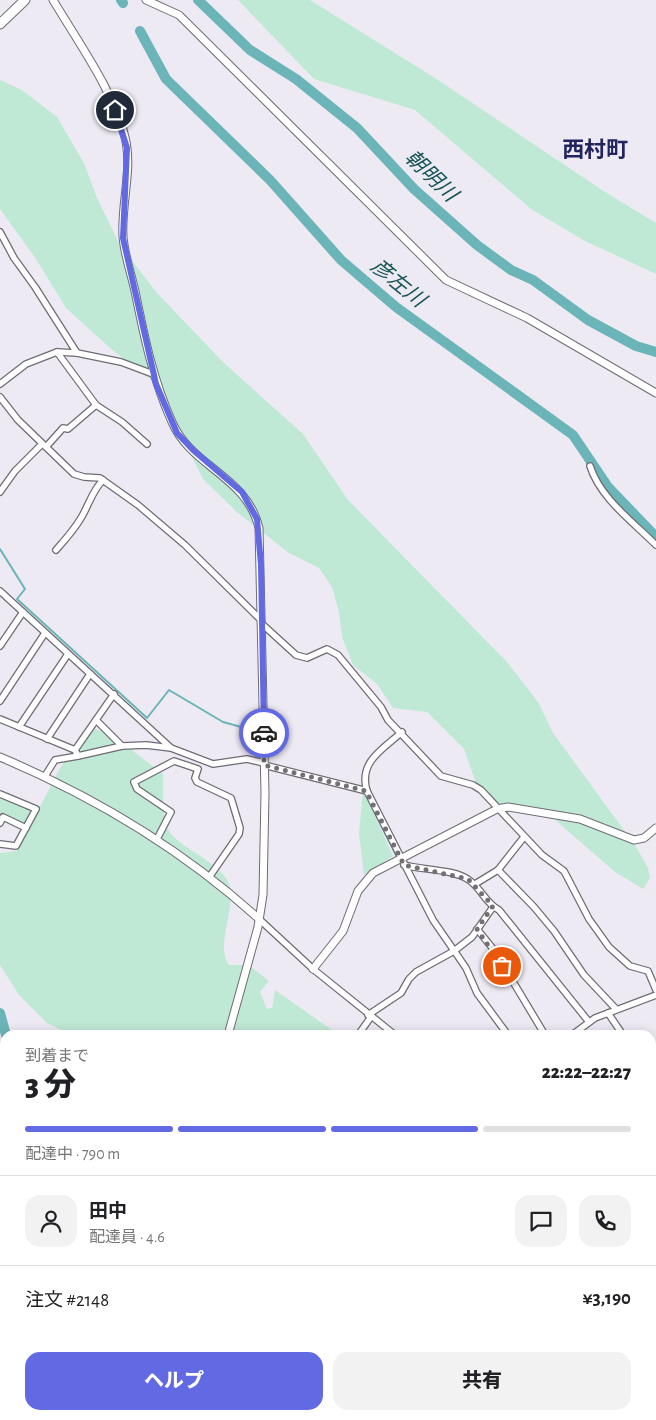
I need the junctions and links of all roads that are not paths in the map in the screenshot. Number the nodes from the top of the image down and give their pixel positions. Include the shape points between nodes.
1 (25, 0) edge
2 (53, 0) edge
3 (146, 0) edge
4 (0, 24) edge
5 (0, 232) edge
6 (57, 352) junction
7 (77, 353) junction
8 (153, 374) junction
9 (0, 384) edge
10 (656, 393) edge
11 (0, 398) edge
12 (96, 405) junction
13 (147, 444) dead end
14 (44, 445) junction
15 (590, 466) dead end
16 (84, 478) junction
17 (103, 480) junction
18 (94, 488) junction
19 (0, 492) edge
20 (656, 545) edge
21 (56, 550) dead end
22 (0, 591) edge
23 (23, 612) junction
24 (261, 622) junction
25 (46, 633) junction
26 (0, 646) edge
27 (68, 654) junction
28 (90, 674) junction
29 (114, 694) junction
30 (0, 701) edge
31 (0, 719) edge
32 (96, 720) junction
33 (19, 727) junction
34 (402, 732) junction
35 (47, 739) junction
36 (122, 746) junction
37 (171, 748) junction
38 (77, 753) junction
39 (0, 757) edge
40 (264, 764) junction
41 (45, 776) junction
42 (366, 791) junction
43 (0, 794) edge
44 (497, 809) junction
45 (0, 823) edge
46 (26, 828) junction
47 (656, 828) edge
48 (524, 837) junction
49 (157, 839) junction
50 (0, 844) edge
51 (402, 861) junction
52 (498, 870) junction
53 (210, 876) junction
54 (475, 884) junction
55 (493, 906) junction
56 (259, 919) junction
57 (477, 929) junction
58 (454, 951) junction
59 (313, 969) junction
60 (656, 990) edge
61 (656, 995) edge
62 (616, 1009) junction
63 (608, 1013) junction
64 (370, 1016) junction
65 (589, 1022) junction
66 (229, 1030) edge
67 (361, 1030) edge
68 (388, 1030) edge
69 (505, 1030) edge
70 (542, 1030) edge
71 (579, 1030) edge
72 (620, 1030) edge

1 - 4 main road
2 - 8 street via 97,72 125,138 123,238
3 - 10 street via 178,15 446,280 527,318
5 - 7 street
6 - 7 street
6 - 9 street via 26,364
6 - 12 street
7 - 8 street via 121,362
8 - 24 street via 177,433 242,492 257,519
11 - 14 street
12 - 13 street
12 - 14 street
14 - 16 street via 74,474
14 - 19 street via 15,471
15 - 20 street via 594,480 608,497
16 - 17 street
16 - 18 street
17 - 18 street
17 - 24 street via 185,545
18 - 21 street via 80,520
22 - 23 street
23 - 25 street
23 - 26 street
24 - 34 street via 296,656 307,658 327,649 338,655 388,720
24 - 40 street
25 - 27 street
25 - 30 street
27 - 28 street
27 - 33 street
28 - 29 street
28 - 35 street
29 - 32 street
29 - 37 street
31 - 33 street
32 - 36 street
32 - 38 street
33 - 35 street
34 - 42 street via 369,761 364,781
34 - 44 street via 441,776 482,790
35 - 38 street
36 - 37 street
36 - 38 street
37 - 40 street via 213,764 247,759
38 - 41 street via 55,760
39 - 41 street
40 - 42 street
40 - 56 street via 263,895
41 - 49 street
42 - 51 street
43 - 46 street via 36,809
44 - 47 street via 508,807 573,817 634,840 644,838
44 - 48 street
44 - 51 street
45 - 46 street via 3,817
46 - 50 street via 16,846
48 - 52 street
48 - 60 street via 564,871 580,903 605,940 630,966 648,971
49 - 53 street
49 - 53 street via 170,812 137,789 134,782 174,761 198,769 197,782 231,798 240,831
51 - 54 street via 462,876
51 - 58 street
51 - 59 street via 378,870 364,882 343,931
52 - 54 street
52 - 62 street via 534,907 584,975
53 - 56 street
54 - 55 street
55 - 57 street
55 - 65 street via 500,910
56 - 59 street
56 - 66 street
57 - 58 street
57 - 70 street via 494,950
58 - 64 street via 416,972 401,993
58 - 69 street
59 - 64 street
61 - 62 street
62 - 63 street
63 - 65 street
63 - 72 street
64 - 67 street
64 - 68 street
65 - 71 street

